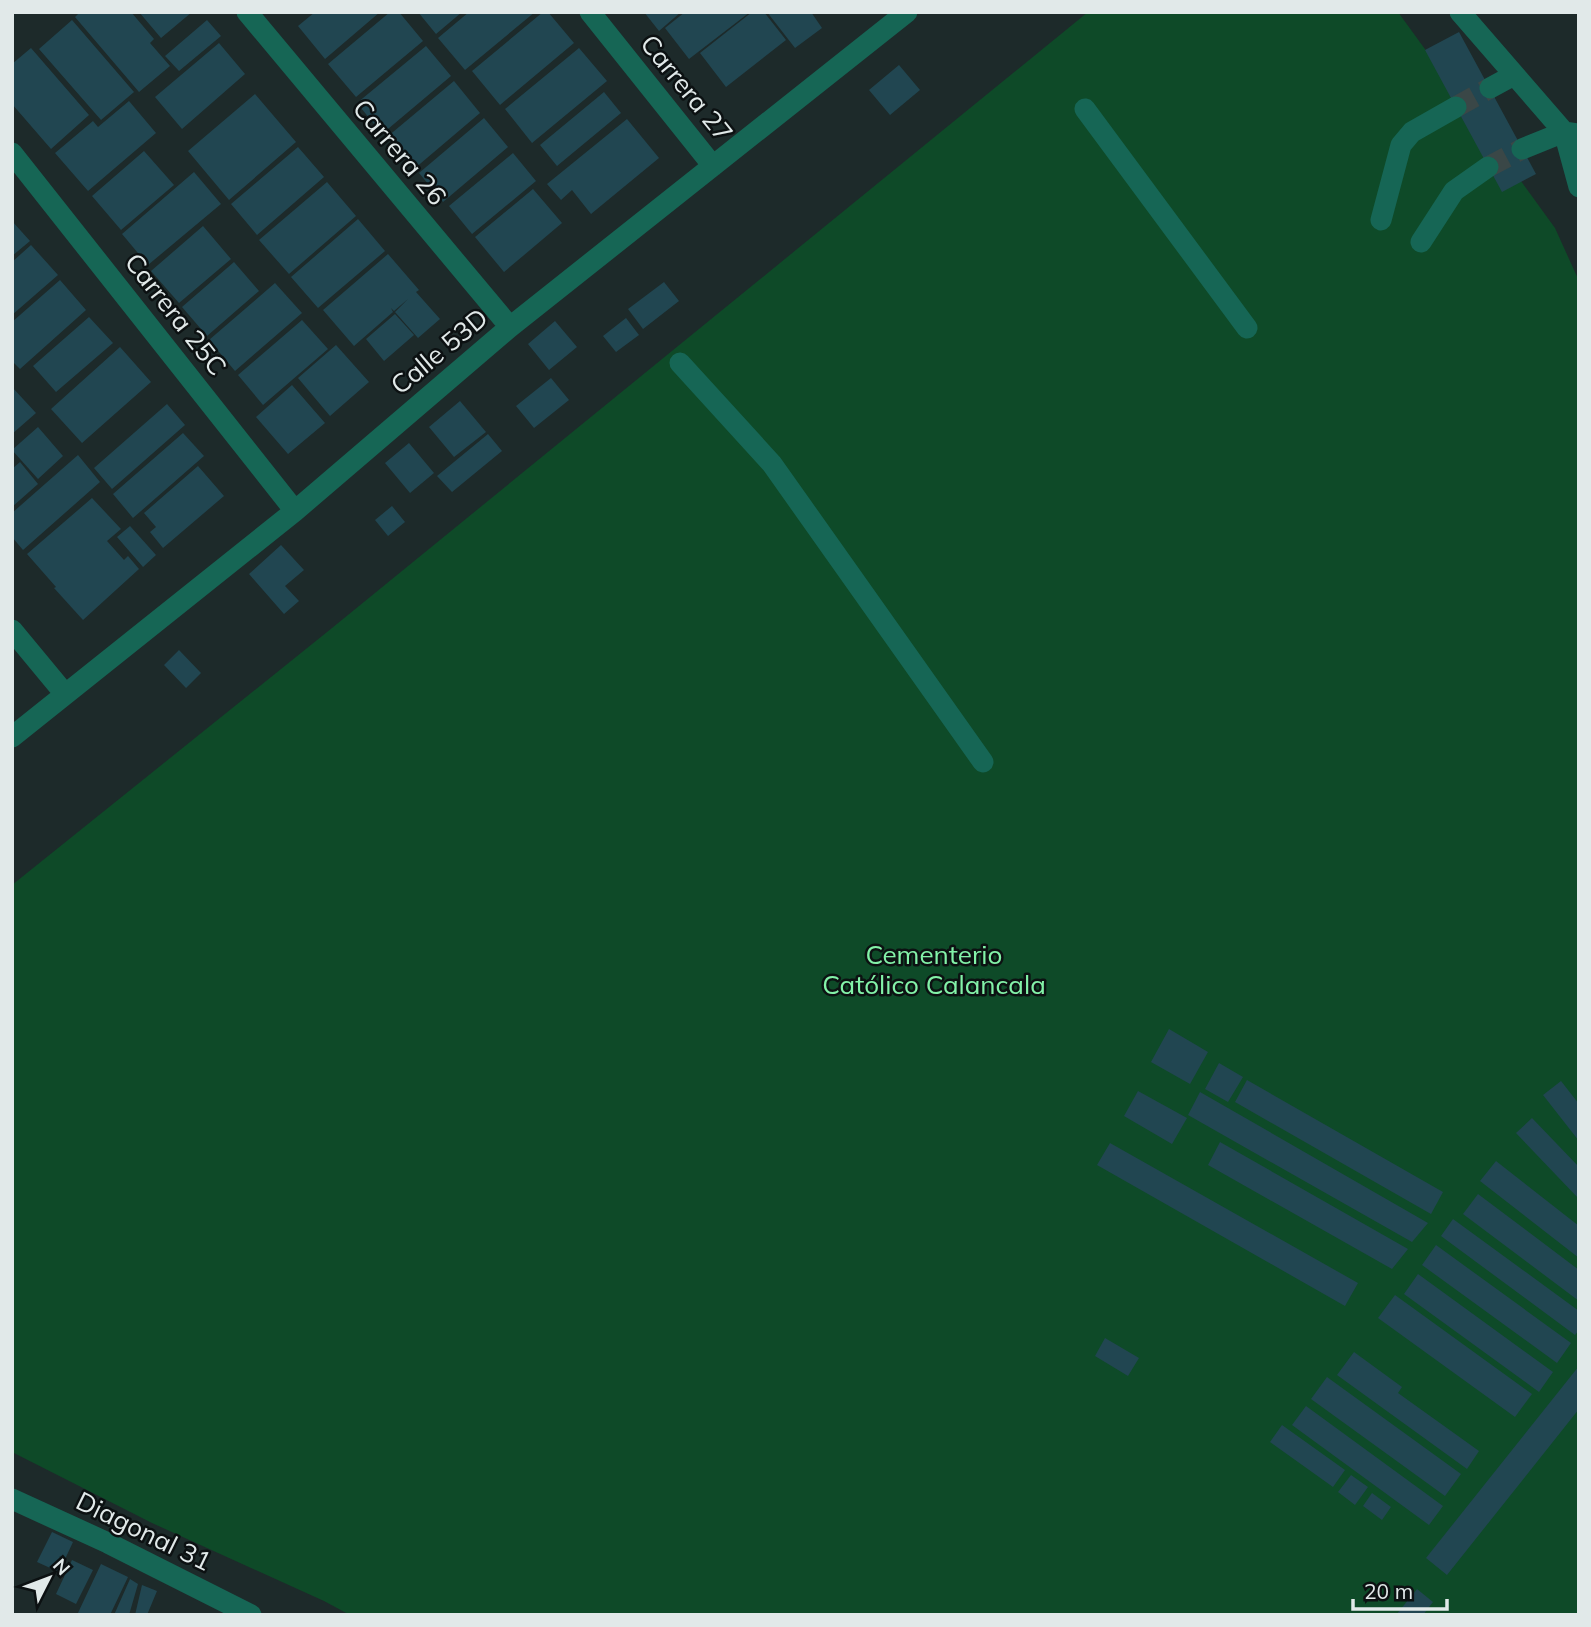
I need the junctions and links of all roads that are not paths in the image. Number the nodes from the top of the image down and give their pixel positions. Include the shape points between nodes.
1 (247, 12) edge
2 (590, 12) edge
3 (907, 12) edge
4 (1460, 12) edge
5 (1514, 75) junction
6 (1490, 88) tunnel mouth
7 (1456, 107) tunnel mouth
8 (1085, 109) dead end
9 (1571, 133) edge
10 (1522, 149) tunnel mouth
11 (12, 153) edge
12 (713, 166) junction
13 (1488, 167) tunnel mouth
14 (1579, 187) edge
15 (1381, 220) dead end
16 (1421, 242) dead end
17 (510, 327) junction
18 (1247, 328) dead end
19 (680, 363) dead end
20 (295, 511) junction
21 (12, 630) edge
22 (65, 694) junction
23 (12, 737) edge
24 (984, 762) dead end
25 (12, 1499) edge
26 (251, 1615) edge

1 - 17 street, Carrera 26
2 - 12 street, Carrera 27
3 - 12 street, Calle 53D
4 - 5 street
5 - 6 street
5 - 9 street
7 - 15 street via 1412,132 1401,145
8 - 18 street
9 - 10 street
9 - 14 street
11 - 20 street, Carrera 25C
12 - 17 street, Calle 53D
13 - 16 street via 1454,191
17 - 20 street, Calle 53D
19 - 24 street via 772,464
20 - 22 street, Calle 53D
21 - 22 street
22 - 23 street, Calle 53D
25 - 26 street, Diagonal 31

